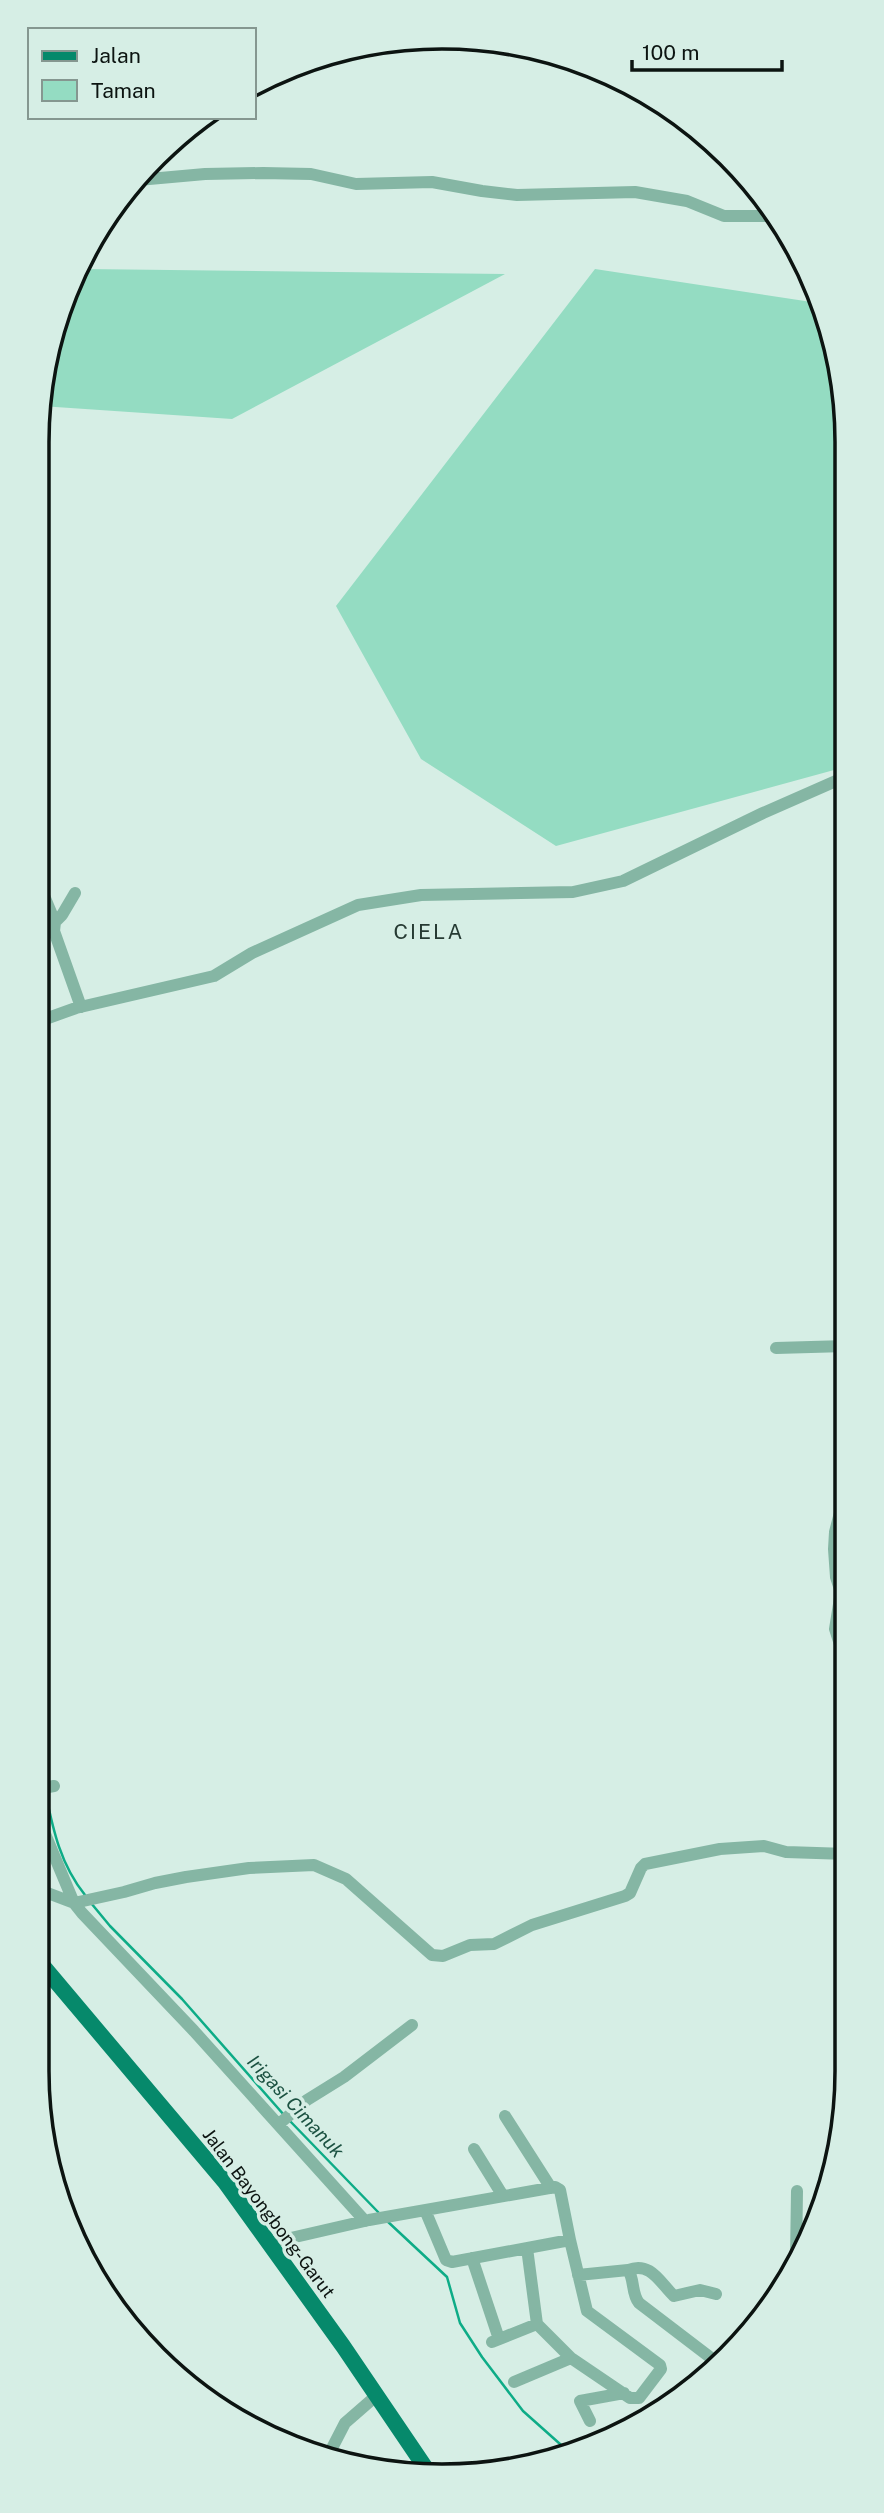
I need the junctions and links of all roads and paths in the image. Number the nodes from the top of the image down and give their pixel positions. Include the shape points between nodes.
1 (151, 179) edge
2 (763, 216) edge
3 (835, 781) edge
4 (75, 893) dead end
5 (49, 908) edge
6 (55, 922) junction
7 (80, 1007) junction
8 (49, 1018) edge
9 (835, 1346) edge
10 (776, 1348) dead end
11 (835, 1532) edge
12 (835, 1563) edge
13 (49, 1841) edge
14 (835, 1854) edge
15 (49, 1893) edge
16 (81, 1902) junction
17 (49, 1973) edge
18 (412, 2025) dead end
19 (505, 2116) dead end
20 (283, 2121) junction
21 (474, 2149) dead end
22 (551, 2188) junction
23 (797, 2191) dead end
24 (503, 2196) junction
25 (425, 2210) junction
26 (367, 2221) junction
27 (570, 2240) junction
28 (796, 2240) edge
29 (269, 2243) junction
30 (527, 2248) junction
31 (472, 2258) junction
32 (628, 2270) junction
33 (578, 2275) junction
34 (716, 2294) dead end
35 (537, 2324) junction
36 (571, 2358) junction
37 (710, 2358) edge
38 (514, 2382) dead end
39 (624, 2393) junction
40 (376, 2396) junction
41 (590, 2421) dead end
42 (331, 2448) edge
43 (422, 2463) edge

1 - 2 street via 311,174 356,184 432,182 517,195 635,192 688,201 724,216
3 - 7 street via 622,881 573,892 376,900 252,953 214,976
4 - 6 street
5 - 6 street
6 - 7 street via 57,942
7 - 8 street
9 - 10 street
11 - 12 street
13 - 16 street
14 - 16 street via 786,1852 754,1845 651,1862 641,1868 625,1896 532,1925 494,1944 470,1945 438,1957 346,1879 314,1865 186,1877
15 - 16 street
16 - 20 street via 91,1924
17 - 29 main road, Jalan Bayongbong-Garut via 225,2182
18 - 20 street
19 - 22 street
20 - 26 street
21 - 24 street
22 - 24 street
22 - 27 street via 560,2190
23 - 28 street
24 - 25 street
25 - 26 street
25 - 31 street via 446,2260
26 - 29 street
27 - 30 street
27 - 33 street
29 - 40 main road, Jalan Bayongbong-Garut
30 - 31 street
30 - 35 street
31 - 35 street via 495,2340
32 - 33 street
32 - 34 street via 653,2273 674,2296 700,2290
32 - 37 street via 639,2303
33 - 39 street via 590,2314 660,2365 639,2398
35 - 36 street
36 - 38 street
36 - 39 street
39 - 41 street via 580,2401
40 - 42 street via 345,2423
40 - 43 main road, Jalan Bayongbong-Garut

